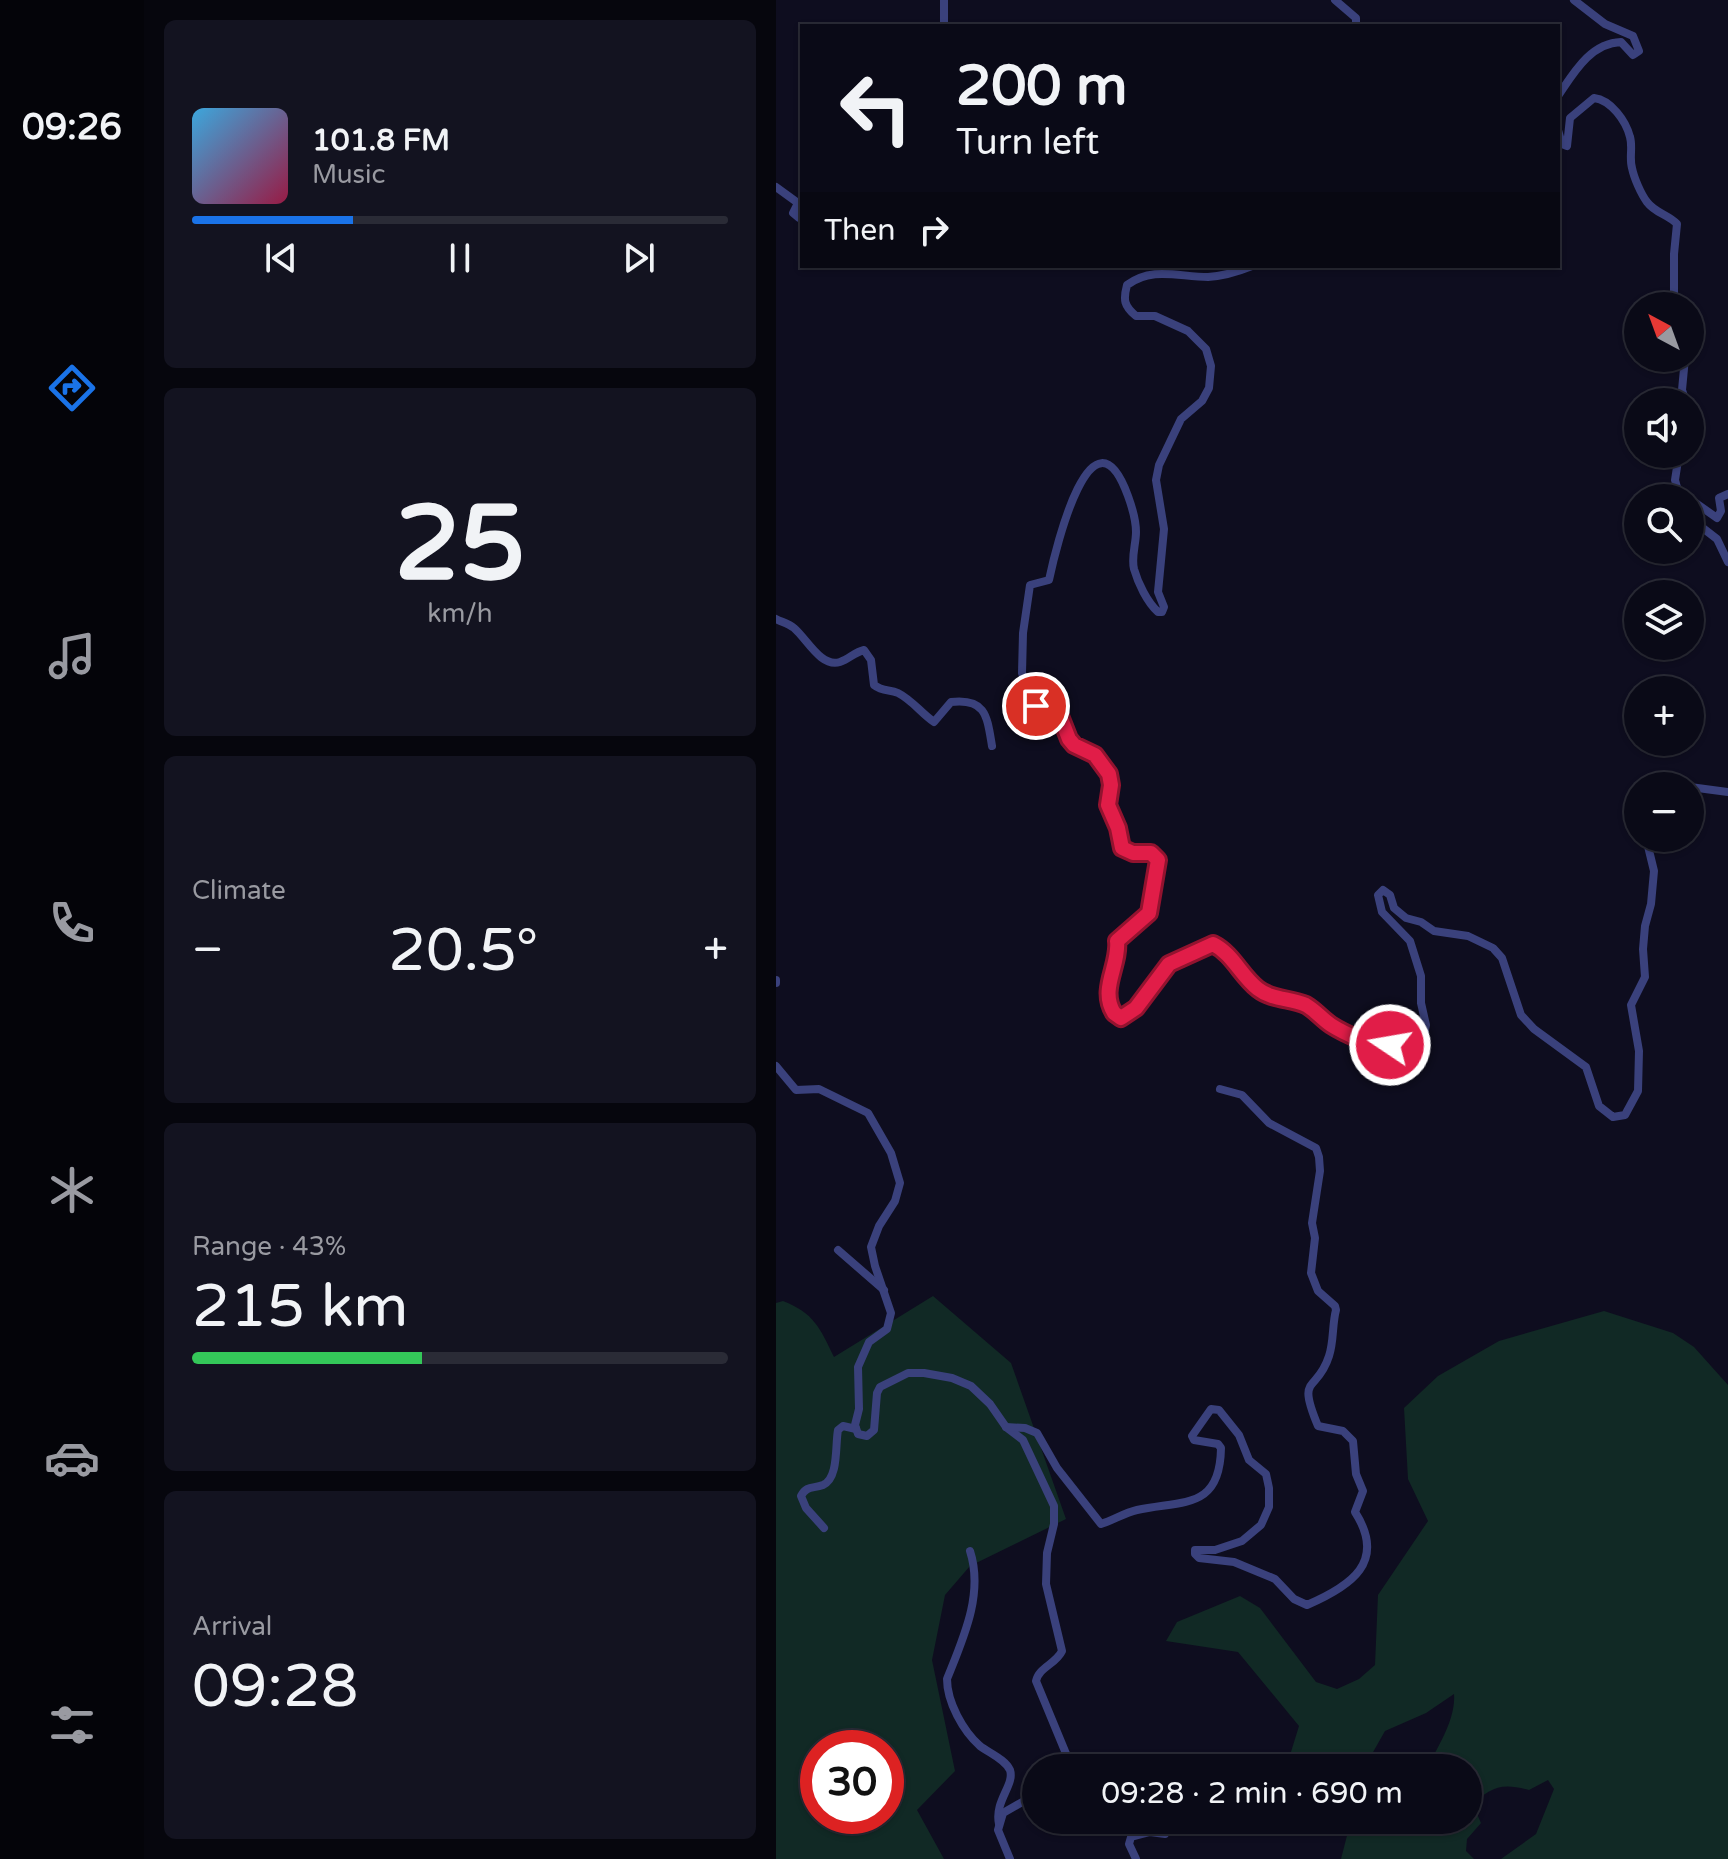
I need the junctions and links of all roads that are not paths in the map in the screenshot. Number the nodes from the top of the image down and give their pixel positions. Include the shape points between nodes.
1 (944, 0) edge
2 (1335, 0) edge
3 (1574, 0) edge
4 (944, 24) edge
5 (1356, 24) edge
6 (1560, 93) edge
7 (1560, 140) edge
8 (776, 187) edge
9 (800, 217) edge
10 (1248, 268) edge
11 (1674, 292) edge
12 (1728, 494) edge
13 (1704, 509) edge
14 (1704, 529) edge
15 (1728, 562) edge
16 (776, 619) edge
17 (992, 746) dead end
18 (1704, 789) edge
19 (1728, 792) edge
20 (1649, 852) edge
21 (776, 1066) edge
22 (1220, 1089) dead end
23 (838, 1250) dead end
24 (885, 1290) junction
25 (1006, 1427) junction
26 (856, 1429) junction
27 (824, 1528) dead end
28 (970, 1551) dead end
29 (1066, 1754) edge
30 (1022, 1801) edge
31 (999, 1824) junction
32 (1142, 1834) edge
33 (1010, 1859) edge
34 (1136, 1859) edge

1 - 4 street
2 - 5 street
3 - 6 street via 1605,24 1633,36 1639,51 1633,55 1621,42 1607,45 1578,65
7 - 11 street via 1567,146 1570,118 1594,98 1610,103 1630,135 1632,169 1648,203 1677,224
8 - 9 street via 796,199 793,213
10 - 20 street via 1207,277 1148,274 1127,285 1124,299 1129,310 1188,331 1206,349 1211,366 1209,388 1181,419 1156,480 1164,529 1158,592 1162,612 1149,602 1134,570 1133,515 1121,480 1105,462 1087,472 1068,511 1049,580 1030,585 1026,604 1022,673 1033,703 1058,711 1069,739 1106,769 1111,785 1108,805 1122,848 1151,853 1158,860 1149,913 1117,941 1109,992 1114,1013 1121,1018 1132,1012 1169,964 1213,944 1265,994 1304,1004 1354,1038 1388,1049 1385,1027 1390,1020 1407,1043 1416,1042 1426,1025 1421,976 1410,941 1382,912 1378,895 1383,890 1406,918 1493,948 1502,958 1521,1015 1586,1067 1599,1106 1613,1117 1625,1115 1638,1091 1639,1051 1631,1005 1645,977 1645,926 1654,871
12 - 13 street via 1719,498 1717,518
14 - 15 street via 1717,539
16 - 17 street via 794,628 830,662 864,650 874,685 901,695 934,722 951,702 966,700 980,706
18 - 19 street
21 - 24 street via 796,1090 819,1089 868,1113 891,1153 900,1183 871,1247
22 - 25 street via 1242,1095 1269,1123 1316,1148 1319,1157 1311,1273 1318,1291 1336,1310 1329,1357 1309,1385 1307,1399 1318,1426 1343,1431 1353,1441 1363,1491 1355,1512 1369,1546 1358,1573 1307,1605 1275,1579 1234,1562 1196,1556 1199,1549 1215,1550 1248,1538 1269,1507 1266,1474 1251,1463 1234,1426 1219,1410 1207,1412 1192,1433 1194,1440 1221,1448 1217,1477 1206,1493 1190,1502 1136,1510 1101,1524 1037,1433
23 - 24 street
24 - 26 street via 890,1322 869,1342 858,1367
25 - 26 street via 971,1386 916,1372 880,1387 874,1430 863,1437
25 - 29 street via 1027,1444 1054,1506 1046,1584 1062,1651 1036,1681
26 - 27 street via 838,1430 831,1477 801,1496
28 - 31 street via 976,1584 947,1686 971,1737 1011,1772 998,1806
30 - 31 street via 1007,1809
31 - 33 street
32 - 34 street via 1131,1837 1129,1844

